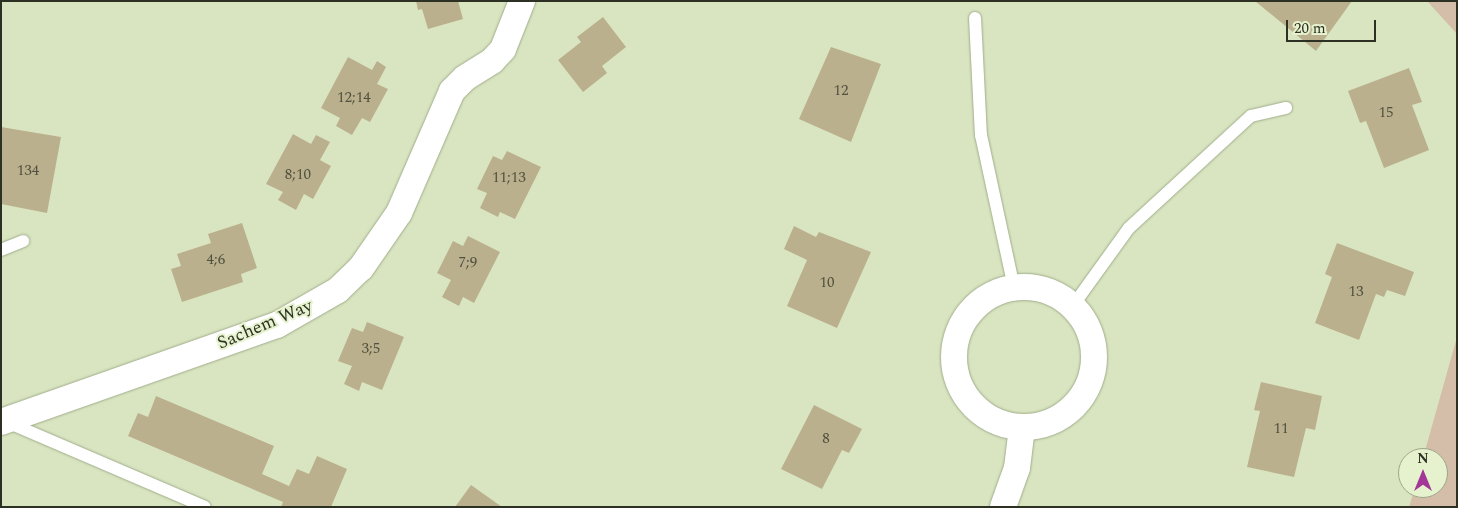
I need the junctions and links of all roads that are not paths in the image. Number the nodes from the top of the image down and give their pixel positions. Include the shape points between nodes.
1 (522, 1) edge
2 (975, 18) dead end
3 (1286, 108) dead end
4 (23, 241) dead end
5 (1, 250) edge
6 (1014, 287) junction
7 (1072, 306) junction
8 (2, 421) edge
9 (1022, 427) junction
10 (205, 507) edge
11 (1003, 507) edge

1 - 8 street, Sachem Way via 503,49 452,91 399,212 361,268 338,290 277,325
2 - 6 lane via 982,135
3 - 7 lane via 1251,116 1130,228
4 - 5 lane
6 - 7 street via 1040,288
6 - 9 street via 995,292 971,310 957,334 954,363 962,391 981,412 1008,425
7 - 9 street via 1093,342 1092,373 1087,388 1078,402 1060,417 1038,426
8 - 10 lane
9 - 11 street via 1017,468

